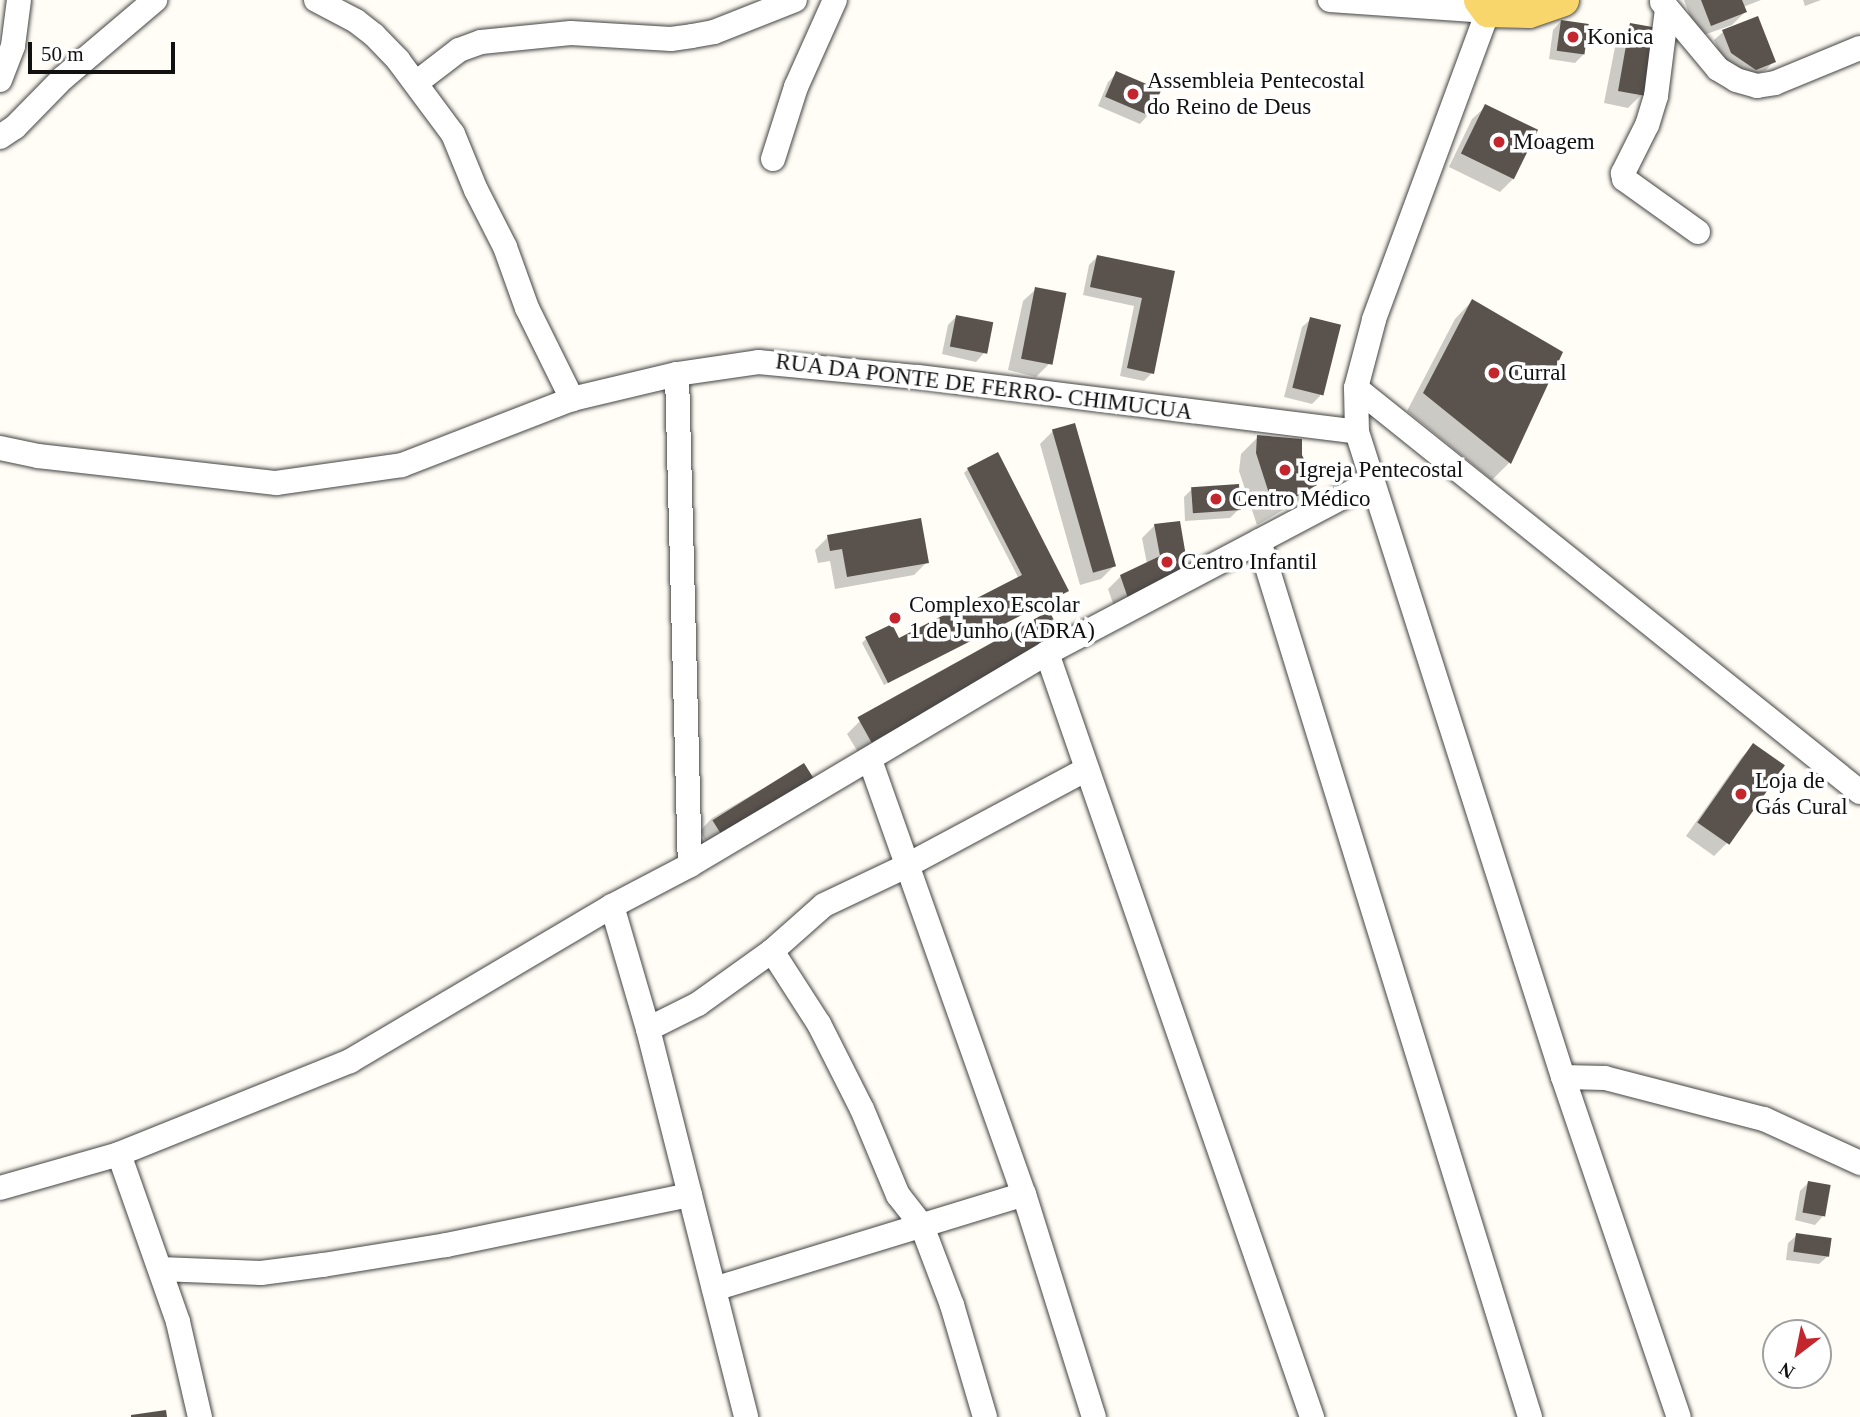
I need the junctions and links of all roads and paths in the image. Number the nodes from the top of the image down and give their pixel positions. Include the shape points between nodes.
1 (19, 0) edge
2 (155, 0) edge
3 (316, 0) edge
4 (794, 0) edge
5 (835, 0) edge
6 (1330, 0) edge
7 (1563, 0) edge
8 (1664, 4) edge
9 (1484, 6) edge
10 (1860, 48) edge
11 (0, 80) edge
12 (416, 83) junction
13 (0, 137) edge
14 (773, 159) dead end
15 (1698, 232) dead end
16 (677, 374) junction
17 (1356, 388) junction
18 (572, 399) junction
19 (1357, 432) junction
20 (0, 448) edge
21 (1372, 482) junction
22 (1259, 541) junction
23 (1047, 653) junction
24 (870, 760) junction
25 (1087, 769) junction
26 (1860, 792) edge
27 (690, 865) junction
28 (906, 866) junction
29 (612, 906) junction
30 (772, 951) junction
31 (648, 1029) junction
32 (1563, 1077) junction
33 (119, 1154) junction
34 (1860, 1163) edge
35 (0, 1188) edge
36 (1024, 1194) junction
37 (690, 1195) junction
38 (922, 1226) junction
39 (160, 1269) junction
40 (714, 1289) junction
41 (200, 1417) edge
42 (746, 1417) edge
43 (985, 1417) edge
44 (1094, 1417) edge
45 (1312, 1417) edge
46 (1530, 1417) edge
47 (1679, 1417) edge

1 - 11 street via 13,46
2 - 13 street
3 - 12 street via 365,27
4 - 12 street via 714,32 671,39 571,33 481,43 459,50
5 - 14 street via 796,87
6 - 9 street
7 - 9 main road via 1529,12
8 - 10 street via 1718,69 1757,86
8 - 15 street via 1656,96 1623,173 1629,184
9 - 17 street via 1374,320
12 - 18 street via 453,134
16 - 18 street, RUA DA PONTE DE FERRO- CHIMUCUA
16 - 19 street, RUA DA PONTE DE FERRO- CHIMUCUA via 758,362 931,378
16 - 27 street
17 - 19 street
17 - 26 street
18 - 20 street, RUA DA PONTE DE FERRO- CHIMUCUA via 402,465 276,483
19 - 21 street
21 - 22 street
21 - 32 street
22 - 23 street
22 - 46 street
23 - 24 street
23 - 25 street
24 - 27 street
24 - 28 street
25 - 28 street
25 - 45 street
27 - 29 street
28 - 30 street via 824,905
28 - 36 street
29 - 31 street
29 - 33 street via 349,1061
30 - 31 street via 698,1004
30 - 38 street via 819,1024 898,1195
31 - 37 street
32 - 34 street via 1605,1079 1764,1119
32 - 47 street
33 - 35 street
33 - 39 street
36 - 38 street
36 - 44 street
37 - 39 street via 323,1265 261,1273
37 - 40 street
38 - 40 street
38 - 43 street via 952,1305
39 - 41 street via 178,1322
40 - 42 street

